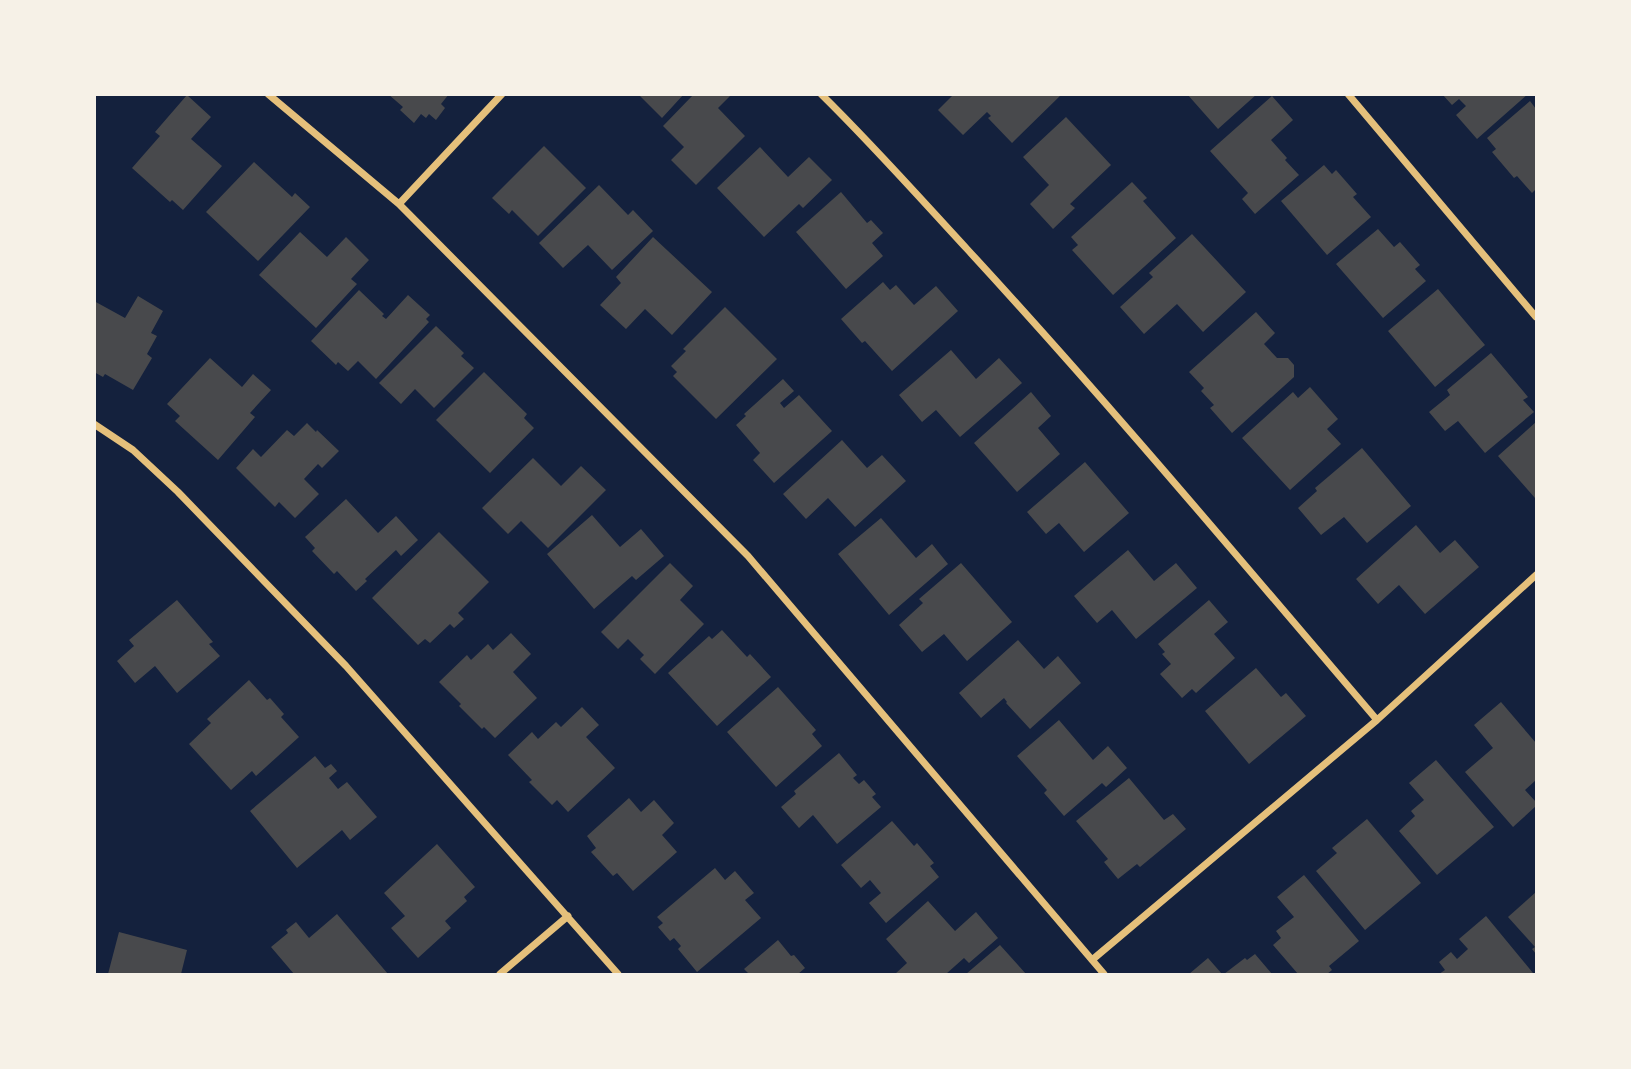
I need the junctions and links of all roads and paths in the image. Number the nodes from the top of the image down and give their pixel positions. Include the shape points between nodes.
1 (268, 94) edge
2 (502, 94) edge
3 (821, 94) edge
4 (1348, 94) edge
5 (399, 204) junction
6 (1536, 317) edge
7 (94, 424) edge
8 (1536, 575) edge
9 (1377, 720) junction
10 (568, 916) junction
11 (1092, 960) junction
12 (500, 975) edge
13 (618, 975) edge
14 (1104, 975) edge

1 - 5 street
2 - 5 street
3 - 9 street via 1116,414
4 - 6 street
5 - 11 street via 748,556
7 - 10 street via 133,450 178,492 346,666
8 - 9 street
9 - 11 street
10 - 12 street
10 - 13 street
11 - 14 street

